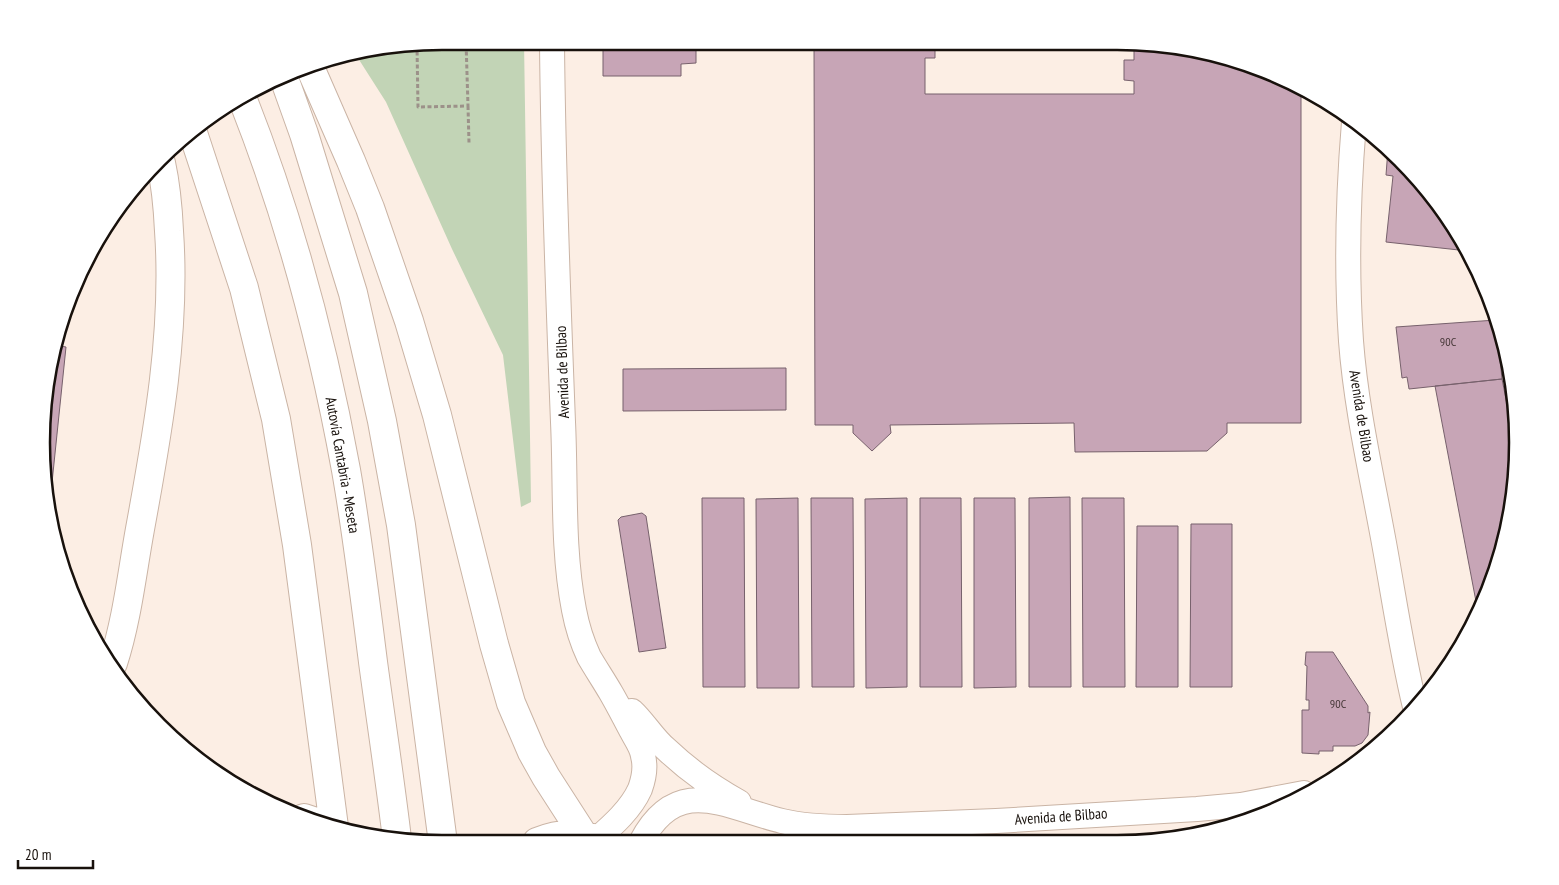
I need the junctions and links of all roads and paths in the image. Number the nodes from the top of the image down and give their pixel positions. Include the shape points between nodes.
1 (466, 50) edge
2 (552, 50) edge
3 (417, 51) edge
4 (312, 72) edge
5 (286, 83) edge
6 (245, 104) edge
7 (468, 106) junction
8 (1353, 130) edge
9 (195, 138) edge
10 (468, 143) dead end
11 (163, 168) edge
12 (114, 658) edge
13 (612, 693) junction
14 (1413, 699) edge
15 (1284, 797) edge
16 (759, 814) junction
17 (333, 819) edge
18 (396, 832) edge
19 (442, 835) edge
20 (559, 835) edge
21 (577, 835) edge
22 (592, 835) edge
23 (599, 835) edge
24 (646, 835) edge

1 - 7 path
2 - 13 street, Avenida de Bilbao via 568,559 574,610 583,643
3 - 7 path via 418,107
4 - 22 highway via 364,192 409,321 437,415 511,703 546,777
5 - 19 highway via 353,293 382,422 401,525
6 - 18 highway, Autovía Cantabria - Meseta via 262,147 301,273 334,408 355,530
7 - 10 path
8 - 14 street, Avenida de Bilbao via 1348,237 1351,342
9 - 17 highway via 244,288 276,419 297,545
11 - 12 highway via 171,252 166,361 159,421
13 - 16 street, Avenida de Bilbao via 686,767
13 - 23 street, Avenida de Bilbao via 643,754 645,766 634,800
15 - 16 street, Avenida de Bilbao via 1197,809 888,826 822,827
16 - 24 street, Avenida de Bilbao via 697,800 667,809
20 - 21 highway

